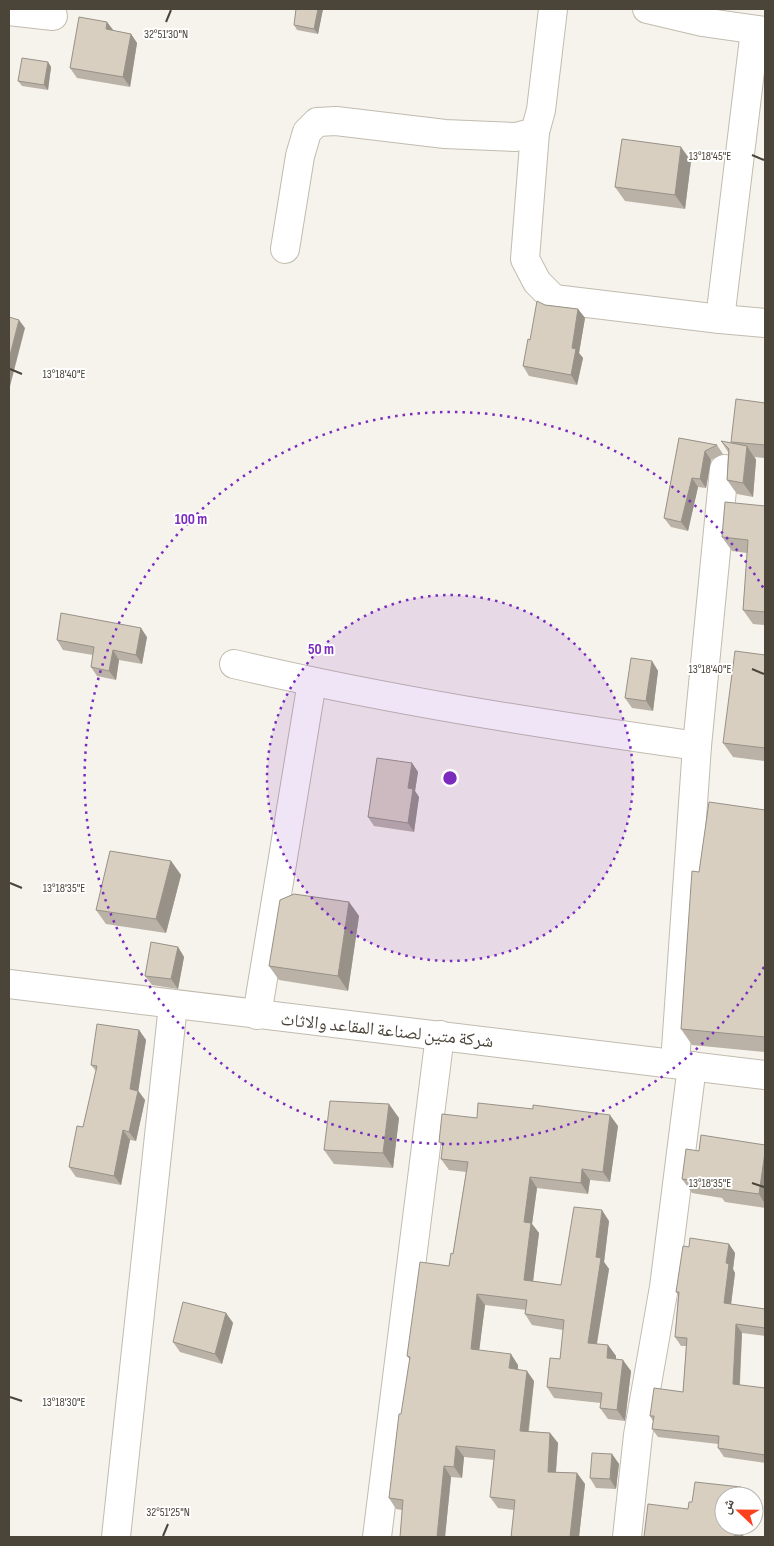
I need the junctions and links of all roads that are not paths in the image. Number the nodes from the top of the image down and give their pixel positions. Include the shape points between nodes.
1 (554, 9) edge
2 (647, 9) edge
3 (9, 11) edge
4 (53, 16) dead end
5 (760, 31) edge
6 (536, 132) junction
7 (285, 249) dead end
8 (720, 320) junction
9 (765, 323) edge
10 (724, 469) dead end
11 (234, 664) dead end
12 (312, 682) junction
13 (697, 746) junction
14 (9, 984) edge
15 (174, 1005) junction
16 (256, 1016) junction
17 (440, 1035) junction
18 (683, 1065) junction
19 (765, 1075) edge
20 (116, 1537) edge
21 (377, 1537) edge
22 (628, 1537) edge

1 - 6 street
2 - 5 street
3 - 4 street
5 - 8 street
6 - 7 street via 516,137 445,134 336,121 317,122 307,132 300,156
6 - 8 street via 525,259 543,288 554,299
8 - 9 street
10 - 13 street
11 - 12 street
12 - 13 street via 530,723
12 - 16 street
13 - 18 street
14 - 15 street, شركة متين لصناعة المقاعد والاثاث
15 - 16 street, شركة متين لصناعة المقاعد والاثاث
15 - 20 street
16 - 17 street, شركة متين لصناعة المقاعد والاثاث
17 - 18 street, شركة متين لصناعة المقاعد والاثاث
17 - 21 street
18 - 19 street, شركة متين لصناعة المقاعد والاثاث
18 - 22 street via 664,1287 638,1435

